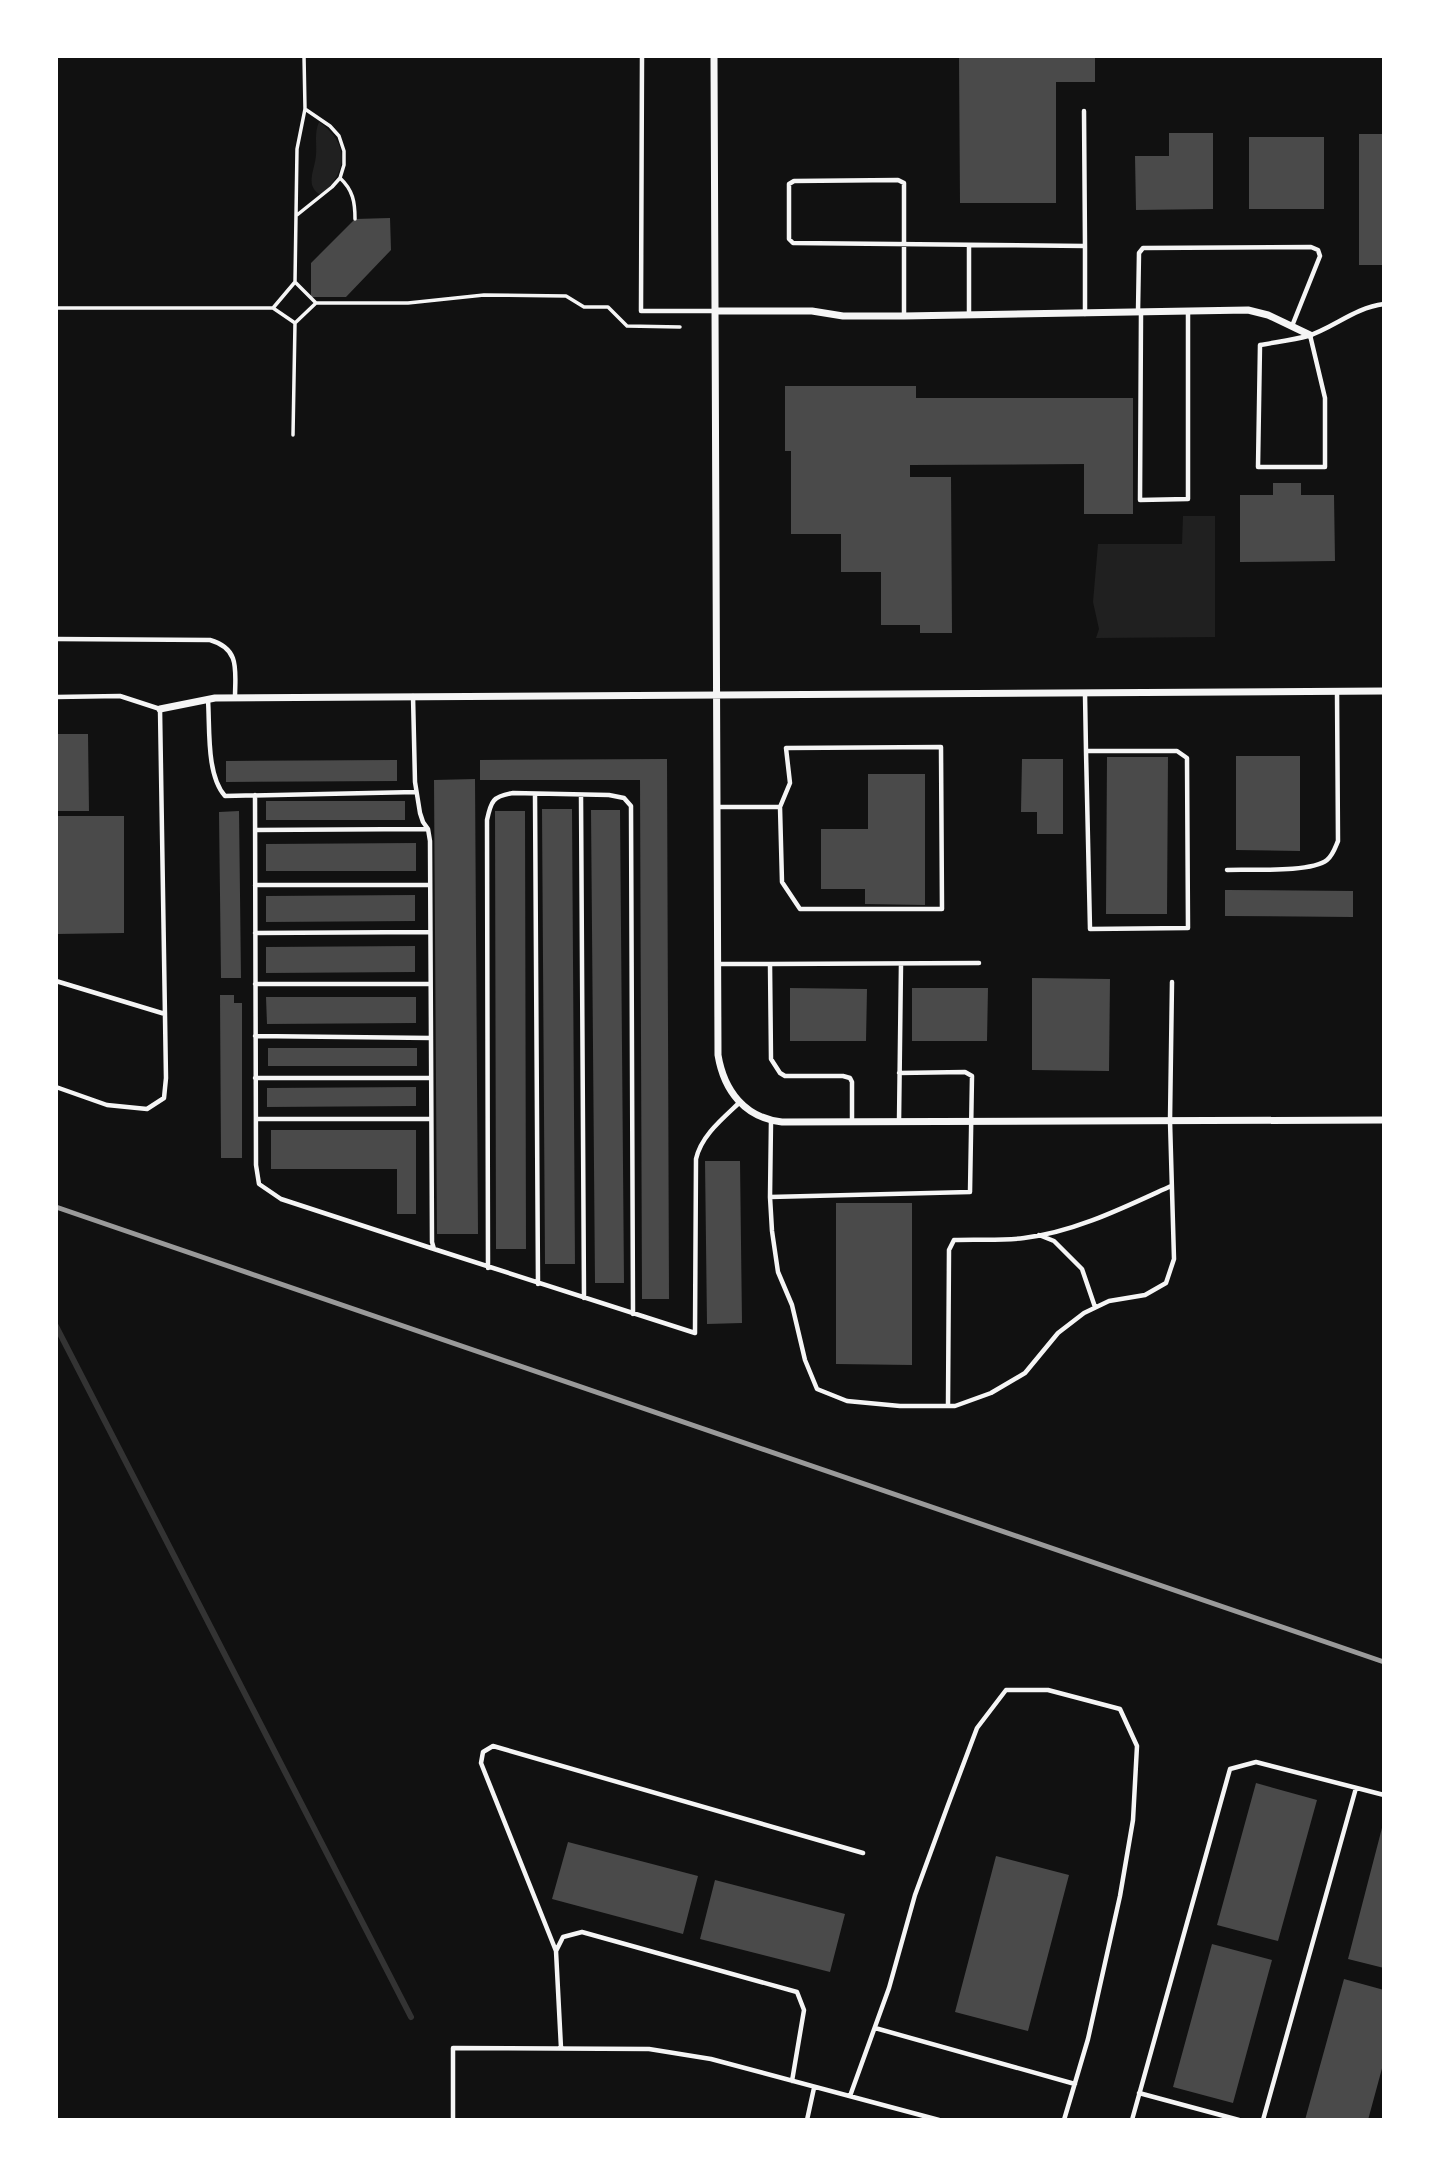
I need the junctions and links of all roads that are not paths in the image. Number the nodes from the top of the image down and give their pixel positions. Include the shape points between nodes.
1 (642, 56) edge
2 (714, 56) edge
3 (1084, 111) dead end
4 (904, 245) junction
5 (969, 245) junction
6 (1085, 246) junction
7 (1384, 304) edge
8 (715, 311) junction
9 (1188, 311) junction
10 (1140, 313) junction
11 (1085, 314) junction
12 (904, 316) junction
13 (969, 316) junction
14 (1292, 326) junction
15 (1310, 335) junction
16 (56, 639) edge
17 (1337, 691) junction
18 (1384, 691) edge
19 (1085, 693) junction
20 (716, 695) junction
21 (412, 696) junction
22 (56, 697) edge
23 (235, 698) junction
24 (208, 699) junction
25 (160, 709) junction
26 (1086, 751) junction
27 (416, 792) junction
28 (535, 794) junction
29 (255, 795) junction
30 (582, 795) junction
31 (717, 807) junction
32 (780, 807) junction
33 (428, 829) junction
34 (255, 830) junction
35 (1227, 870) dead end
36 (255, 885) junction
37 (430, 885) junction
38 (430, 932) junction
39 (255, 933) junction
40 (979, 963) dead end
41 (718, 964) junction
42 (770, 964) junction
43 (901, 964) junction
44 (56, 981) edge
45 (1172, 982) dead end
46 (256, 984) junction
47 (430, 984) junction
48 (165, 1014) junction
49 (256, 1036) junction
50 (430, 1038) junction
51 (900, 1073) junction
52 (256, 1078) junction
53 (431, 1078) junction
54 (56, 1087) edge
55 (738, 1103) junction
56 (256, 1119) junction
57 (431, 1119) junction
58 (1384, 1119) edge
59 (771, 1121) junction
60 (971, 1121) junction
61 (1170, 1121) junction
62 (852, 1122) junction
63 (899, 1122) junction
64 (1171, 1186) junction
65 (770, 1197) junction
66 (1039, 1235) junction
67 (434, 1249) junction
68 (488, 1268) junction
69 (538, 1284) junction
70 (584, 1298) junction
71 (1095, 1307) junction
72 (633, 1314) junction
73 (948, 1406) junction
74 (1356, 1788) junction
75 (1384, 1795) edge
76 (863, 1853) dead end
77 (556, 1951) junction
78 (874, 2028) junction
79 (561, 2048) junction
80 (792, 2081) junction
81 (1075, 2084) junction
82 (814, 2088) junction
83 (1139, 2093) junction
84 (850, 2096) junction
85 (453, 2120) edge
86 (807, 2120) edge
87 (939, 2120) edge
88 (1064, 2120) edge
89 (1132, 2120) edge
90 (1239, 2120) edge
91 (1263, 2120) edge

1 - 8 lane via 640,311
2 - 8 street
3 - 6 lane
4 - 4 lane via 904,183 789,184 789,239 793,243
4 - 5 lane
4 - 12 lane
5 - 6 lane
5 - 13 lane
6 - 11 lane
7 - 15 lane
8 - 12 street
8 - 20 street
9 - 10 street
9 - 10 lane via 1188,499 1140,500
9 - 14 street via 1258,311
10 - 11 street
10 - 14 lane via 1139,253 1143,248 1311,247 1320,256
11 - 13 street
12 - 13 street
14 - 15 street
15 - 15 lane via 1260,345 1258,467 1325,467 1325,398
16 - 23 lane via 223,643 235,663
17 - 18 street
17 - 19 street
17 - 35 lane via 1338,841 1334,852 1310,868
19 - 20 street
19 - 26 lane
20 - 21 street
20 - 31 street
21 - 23 street
21 - 27 lane
22 - 25 lane via 120,696
23 - 24 street
24 - 25 street
24 - 29 lane via 213,776 219,790 225,796
25 - 48 lane
26 - 26 lane via 1177,751 1187,758 1188,928 1090,929
27 - 29 lane
27 - 33 lane
28 - 30 lane
28 - 68 lane via 499,795 490,804 487,820
28 - 69 lane
29 - 34 lane
30 - 70 lane
30 - 72 lane via 624,798 631,806
31 - 32 lane
31 - 41 street
32 - 32 lane via 790,783 786,748 941,747 942,909 800,909 782,881
33 - 34 lane
33 - 37 lane
34 - 36 lane
36 - 37 lane
36 - 39 lane
37 - 38 lane
38 - 39 lane
38 - 47 lane
39 - 46 lane
40 - 43 lane
41 - 42 lane
41 - 55 street via 721,1071
42 - 43 lane
42 - 62 lane via 771,1059 775,1067 785,1076 850,1078
43 - 51 lane
44 - 48 lane
45 - 61 lane
46 - 47 lane
46 - 49 lane
47 - 50 lane
48 - 54 lane via 164,1098 147,1109 107,1105
49 - 50 lane
49 - 52 lane
50 - 53 lane
51 - 60 lane via 970,1073
51 - 63 lane
52 - 53 lane
52 - 56 lane
53 - 57 lane
55 - 59 street
55 - 72 lane via 701,1144 696,1159 695,1333
56 - 57 lane
56 - 67 lane via 258,1184 281,1199
57 - 67 lane
58 - 61 street
59 - 62 street
59 - 65 lane
60 - 61 street
60 - 63 street
60 - 65 lane via 970,1192
61 - 64 lane
62 - 63 street
64 - 66 lane via 1066,1229
64 - 71 lane via 1174,1259 1166,1283 1145,1295
65 - 73 lane via 778,1272 817,1389 846,1401
66 - 71 lane via 1054,1241 1082,1269
66 - 73 lane via 954,1240 949,1250
67 - 68 lane
68 - 69 lane
69 - 70 lane
70 - 72 lane
71 - 73 lane via 1058,1333 1025,1373 991,1393
74 - 75 lane
74 - 83 lane via 1256,1762 1230,1769
74 - 91 lane
76 - 77 lane via 493,1746 483,1752 481,1763
77 - 79 lane
77 - 80 lane via 563,1937 582,1932 797,1992 804,2010
78 - 81 lane
78 - 81 lane via 915,1895 977,1728 1006,1690 1048,1690 1120,1709 1137,1746 1133,1820 1120,1896
78 - 84 lane
79 - 80 lane via 649,2049 710,2059
79 - 85 lane via 453,2048
80 - 82 lane
81 - 88 lane
82 - 84 lane
82 - 86 lane
83 - 89 lane
83 - 90 lane
84 - 87 lane

